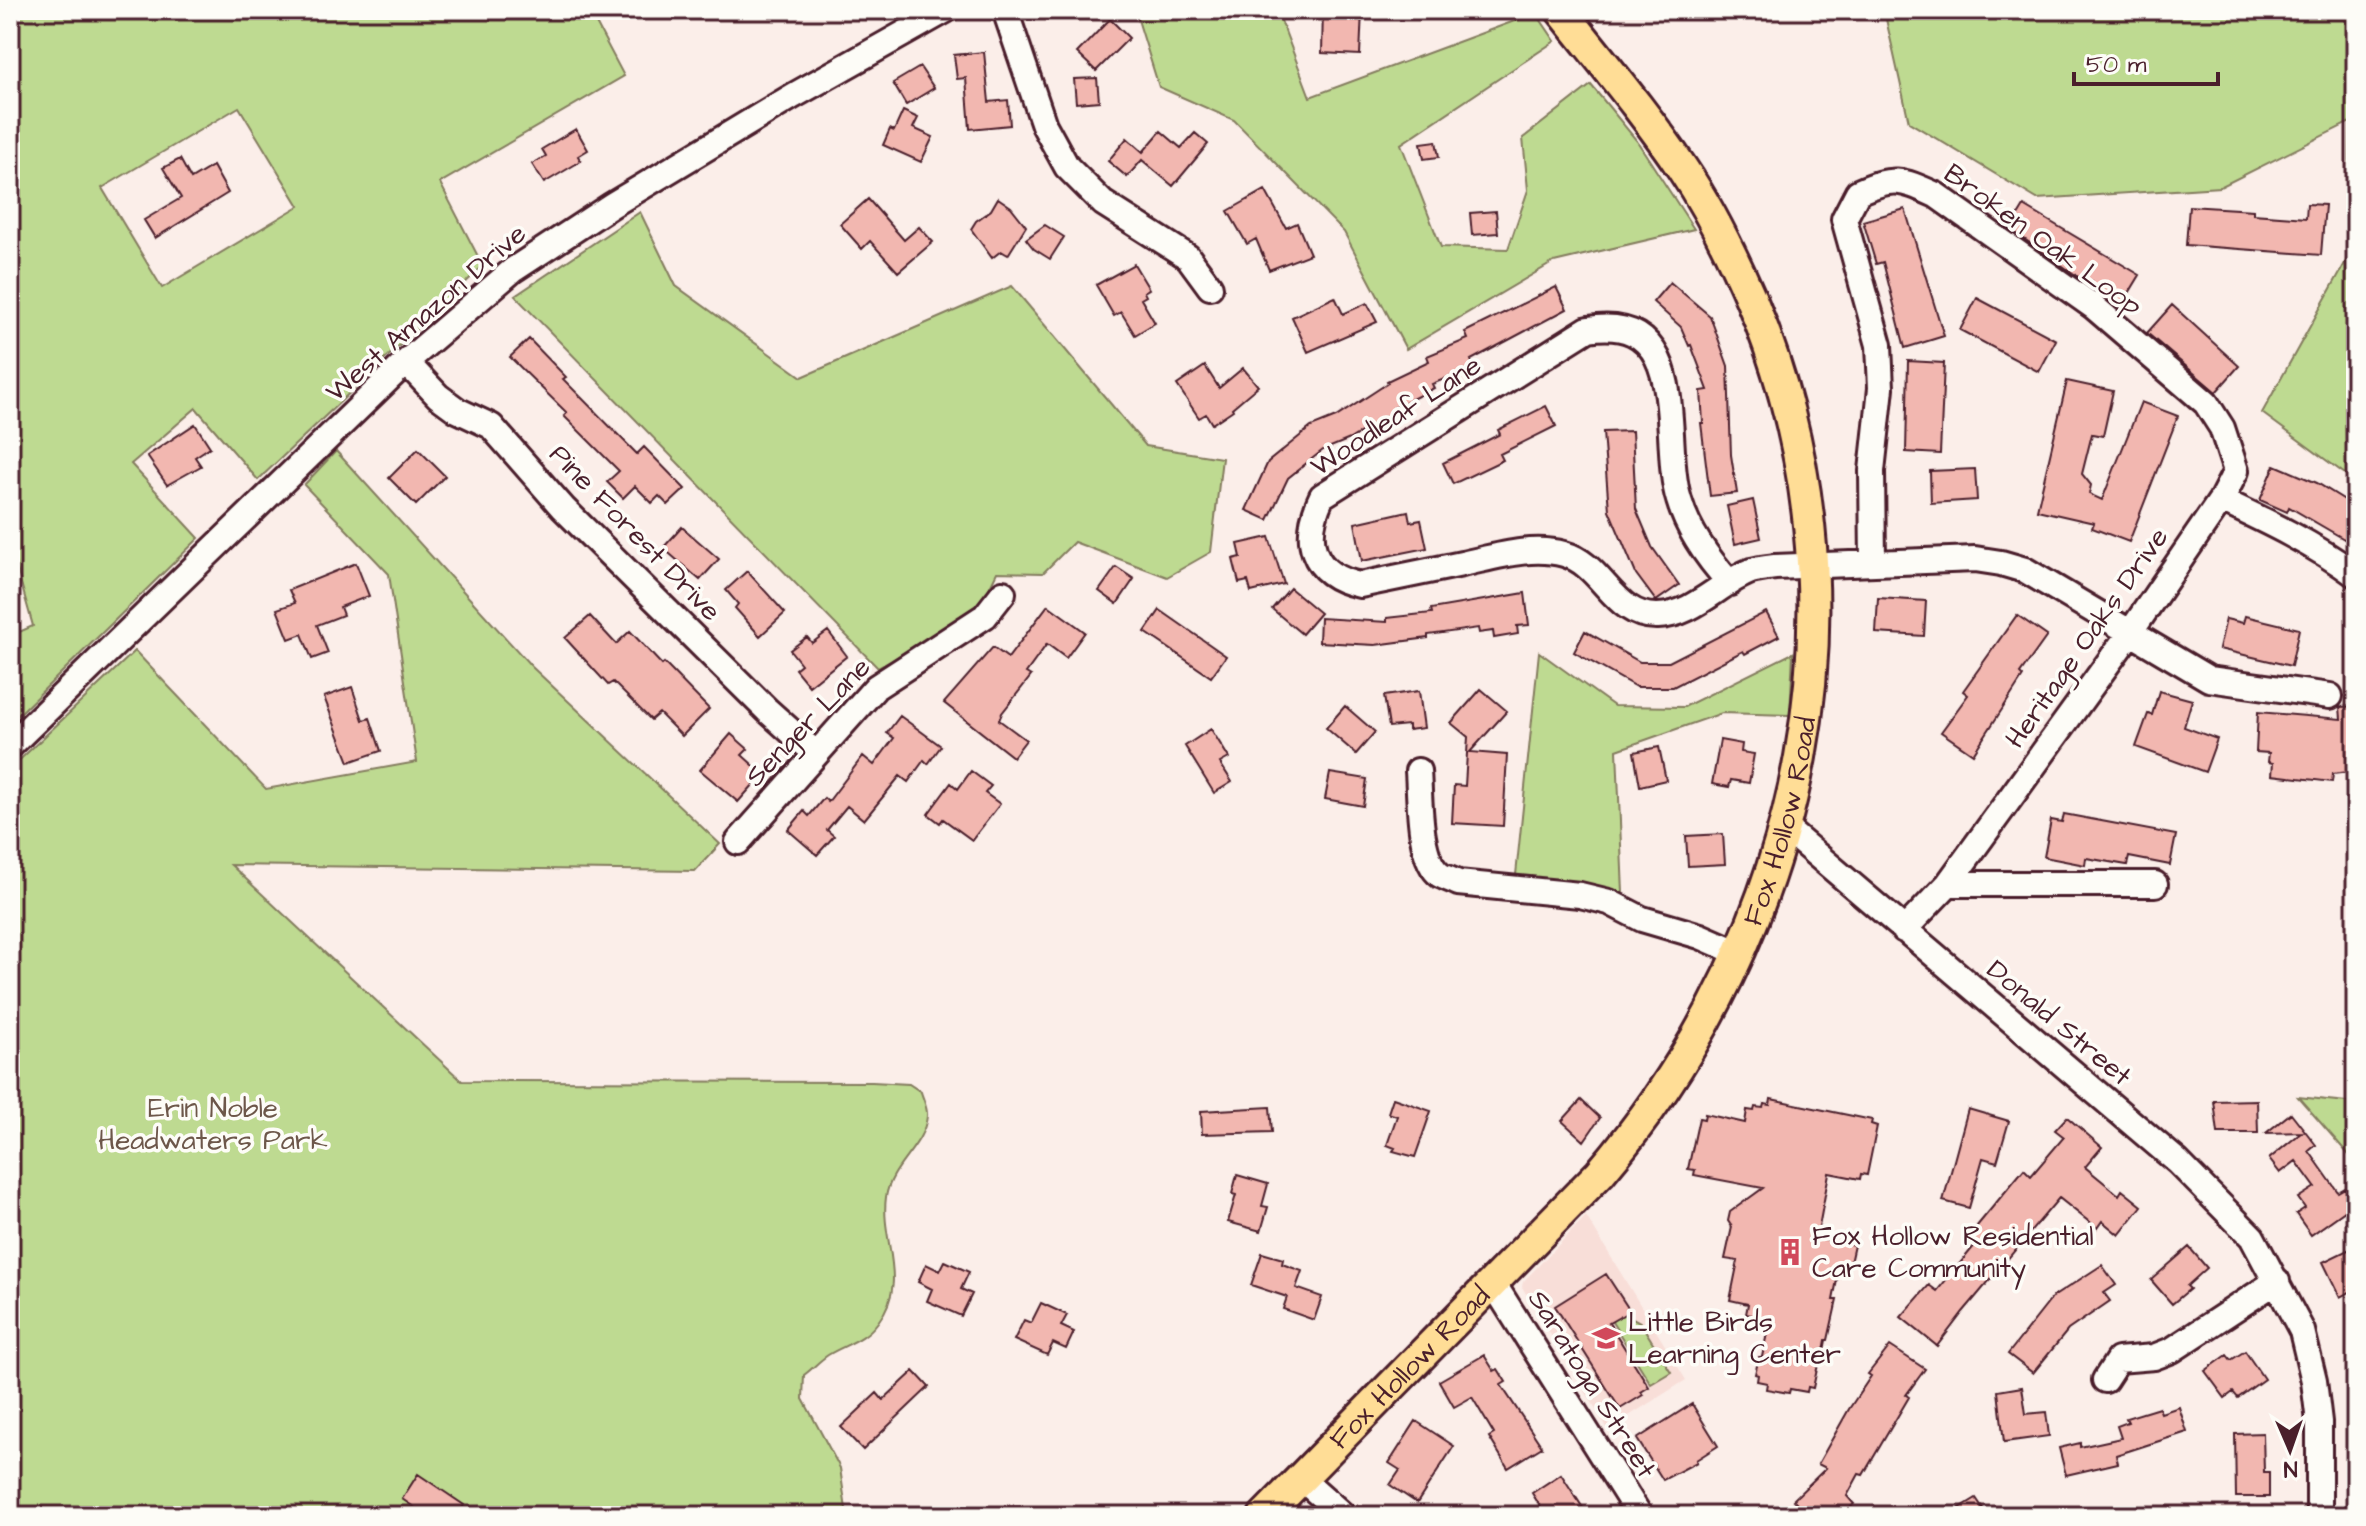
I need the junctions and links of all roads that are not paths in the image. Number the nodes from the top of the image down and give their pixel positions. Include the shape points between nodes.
1 (946, 10) edge
2 (1005, 10) edge
3 (1561, 10) edge
4 (1210, 287) dead end
5 (406, 362) junction
6 (2221, 500) junction
7 (1873, 562) junction
8 (1811, 566) junction
9 (2356, 575) edge
10 (1730, 583) junction
11 (1003, 593) dead end
12 (2130, 633) junction
13 (2330, 696) dead end
14 (10, 746) edge
15 (815, 753) junction
16 (1418, 771) dead end
17 (1784, 827) junction
18 (738, 842) dead end
19 (1948, 884) junction
20 (2155, 884) dead end
21 (1904, 930) junction
22 (1739, 953) junction
23 (2277, 1281) junction
24 (1493, 1283) junction
25 (2105, 1380) dead end
26 (1301, 1478) junction
27 (1264, 1516) edge
28 (1344, 1516) edge
29 (1640, 1516) edge
30 (2319, 1516) edge

1 - 5 street, West Amazon Drive via 612,205 513,270
2 - 4 street via 1044,125 1067,167 1103,203 1188,257
3 - 8 main road, Fox Hollow Road via 1684,171 1750,297 1796,440
5 - 14 street, West Amazon Drive
5 - 15 street, Pine Forest Drive via 438,396 491,426 563,508
6 - 7 street, Broken Oak Loop via 2236,471 2222,428 2206,403 2094,307 1936,195 1884,180 1858,192 1844,219 1879,345
6 - 9 street via 2284,529
6 - 12 street, Heritage Oaks Drive
7 - 8 street, Woodleaf Lane
7 - 12 street, Woodleaf Lane via 2001,563 2025,570
8 - 10 street, Woodleaf Lane via 1751,571
8 - 17 main road, Fox Hollow Road via 1812,682
10 - 10 street, Woodleaf Lane via 1679,613 1657,617 1622,604 1586,564 1543,550 1360,585 1329,574 1317,559 1314,513 1322,496 1588,329 1608,326 1628,331 1658,357 1666,375 1679,500 1687,522
11 - 15 street, Senger Lane via 985,616 876,687
12 - 13 street, Woodleaf Lane via 2209,679
12 - 19 street, Heritage Oaks Drive
15 - 18 street, Senger Lane
16 - 22 street via 1424,843 1429,862 1440,875 1458,883 1609,902
17 - 21 street, Donald Street
17 - 22 main road, Fox Hollow Road
19 - 20 street
19 - 21 street, Heritage Oaks Drive
21 - 23 street, Donald Street via 2178,1162 2252,1237
22 - 24 main road, Fox Hollow Road via 1705,1024 1646,1116 1600,1173
23 - 25 street via 2172,1350 2118,1360
23 - 30 street, Donald Street via 2302,1331 2314,1381
24 - 26 main road, Fox Hollow Road
24 - 29 street, Saratoga Street
26 - 27 main road, Fox Hollow Road
26 - 28 street

